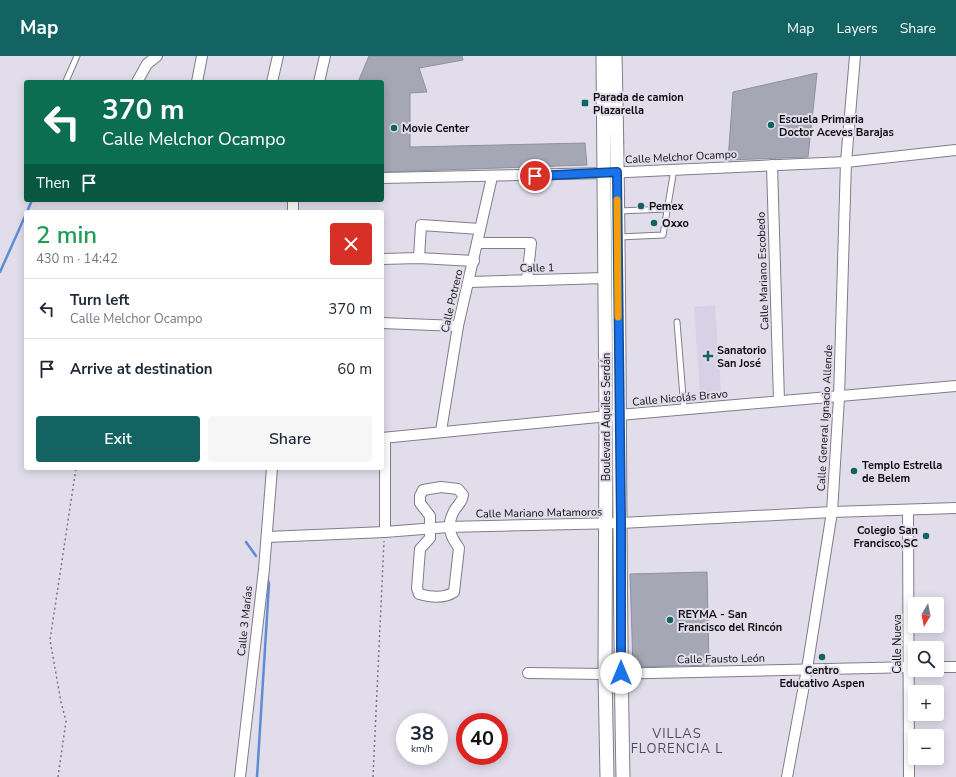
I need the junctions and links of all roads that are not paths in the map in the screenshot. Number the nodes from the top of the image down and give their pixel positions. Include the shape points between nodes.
1 (77, 56) edge
2 (157, 56) edge
3 (202, 56) edge
4 (278, 56) edge
5 (325, 56) edge
6 (603, 56) edge
7 (615, 56) edge
8 (855, 56) edge
9 (66, 80) edge
10 (137, 80) edge
11 (197, 80) edge
12 (272, 80) edge
13 (319, 80) edge
14 (956, 150) edge
15 (846, 162) junction
16 (772, 164) junction
17 (674, 169) junction
18 (611, 173) junction
19 (492, 177) junction
20 (384, 178) edge
21 (668, 209) junction
22 (617, 211) junction
23 (480, 229) junction
24 (617, 238) junction
25 (477, 243) junction
26 (419, 258) junction
27 (384, 259) edge
28 (474, 262) junction
29 (606, 278) junction
30 (527, 280) junction
31 (470, 282) junction
32 (677, 322) dead end
33 (384, 323) edge
34 (458, 326) junction
35 (956, 386) edge
36 (839, 398) junction
37 (779, 401) junction
38 (684, 409) junction
39 (613, 416) junction
40 (441, 431) junction
41 (384, 438) edge
42 (272, 470) edge
43 (384, 470) edge
44 (956, 508) edge
45 (908, 510) junction
46 (832, 512) junction
47 (606, 523) junction
48 (621, 523) junction
49 (448, 527) junction
50 (430, 528) junction
51 (385, 532) junction
52 (267, 537) junction
53 (911, 641) edge
54 (908, 667) edge
55 (944, 667) edge
56 (956, 667) edge
57 (807, 669) junction
58 (528, 673) dead end
59 (621, 673) junction
60 (605, 674) junction
61 (912, 677) edge
62 (240, 777) edge
63 (607, 777) edge
64 (623, 777) edge
65 (787, 777) edge
66 (909, 777) edge

1 - 9 lane
2 - 10 street via 147,64
3 - 11 street
4 - 12 street
5 - 13 street
6 - 18 street, Boulevard Aquiles Serdán
7 - 18 street, Boulevard Aquiles Serdán
8 - 15 street, Calle General Ignacio Allende
14 - 15 street, Calle Melchor Ocampo
15 - 16 street, Calle Melchor Ocampo
15 - 36 street, Calle General Ignacio Allende
16 - 17 street, Calle Melchor Ocampo
16 - 37 street, Calle Mariano Escobedo
17 - 18 street, Calle Melchor Ocampo
17 - 21 lane
18 - 19 street, Calle Melchor Ocampo
18 - 22 street, Boulevard Aquiles Serdán
18 - 29 street, Boulevard Aquiles Serdán
19 - 20 street, Calle Melchor Ocampo
19 - 23 street, Calle Potrero
21 - 22 lane
21 - 24 lane via 663,235
22 - 24 street, Boulevard Aquiles Serdán
23 - 25 street, Calle Potrero
23 - 26 street via 421,225
24 - 39 street, Boulevard Aquiles Serdán
25 - 28 street, Calle Potrero
25 - 30 street via 531,243
26 - 27 street
26 - 28 street
28 - 31 street, Calle Potrero
29 - 30 street, Calle 1
29 - 39 street, Boulevard Aquiles Serdán
30 - 31 street, Calle 1
31 - 34 street, Calle Potrero
32 - 38 lane
33 - 34 street
34 - 40 street, Calle Potrero
35 - 36 street, Calle Nicolás Bravo
36 - 37 street, Calle Nicolás Bravo
36 - 46 street, Calle General Ignacio Allende
37 - 38 street, Calle Nicolás Bravo
38 - 39 street, Calle Nicolás Bravo
39 - 40 street, Calle Nicolás Bravo
39 - 47 street, Boulevard Aquiles Serdán
39 - 48 street, Boulevard Aquiles Serdán
40 - 41 street, Calle Nicolás Bravo
42 - 52 street, Calle 3 Marías
43 - 51 street
44 - 45 street, Calle Mariano Matamoros
45 - 46 street, Calle Mariano Matamoros
45 - 53 street, Calle Nueva
46 - 48 street, Calle Mariano Matamoros
46 - 57 street, Calle General Ignacio Allende
47 - 48 street, Calle Mariano Matamoros
47 - 49 street, Calle Mariano Matamoros
47 - 60 street, Boulevard Aquiles Serdán
48 - 59 street, Boulevard Aquiles Serdán
49 - 50 street, Calle Mariano Matamoros
49 - 50 street via 454,511 462,502 463,495 458,489 441,488 423,490 420,496 420,503 430,516
49 - 50 street via 459,548 454,592 448,596 419,594 417,588 420,550 430,538
50 - 51 street, Calle Mariano Matamoros
51 - 52 street, Calle Mariano Matamoros
52 - 62 street, Calle 3 Marías
54 - 57 street, Calle Fausto León
55 - 56 street
57 - 59 street, Calle Fausto León
57 - 65 street, Calle General Ignacio Allende
58 - 60 street, Calle Fausto León
59 - 60 street, Calle Fausto León
59 - 64 street, Boulevard Aquiles Serdán
60 - 63 street, Boulevard Aquiles Serdán
61 - 66 street, Calle Nueva

